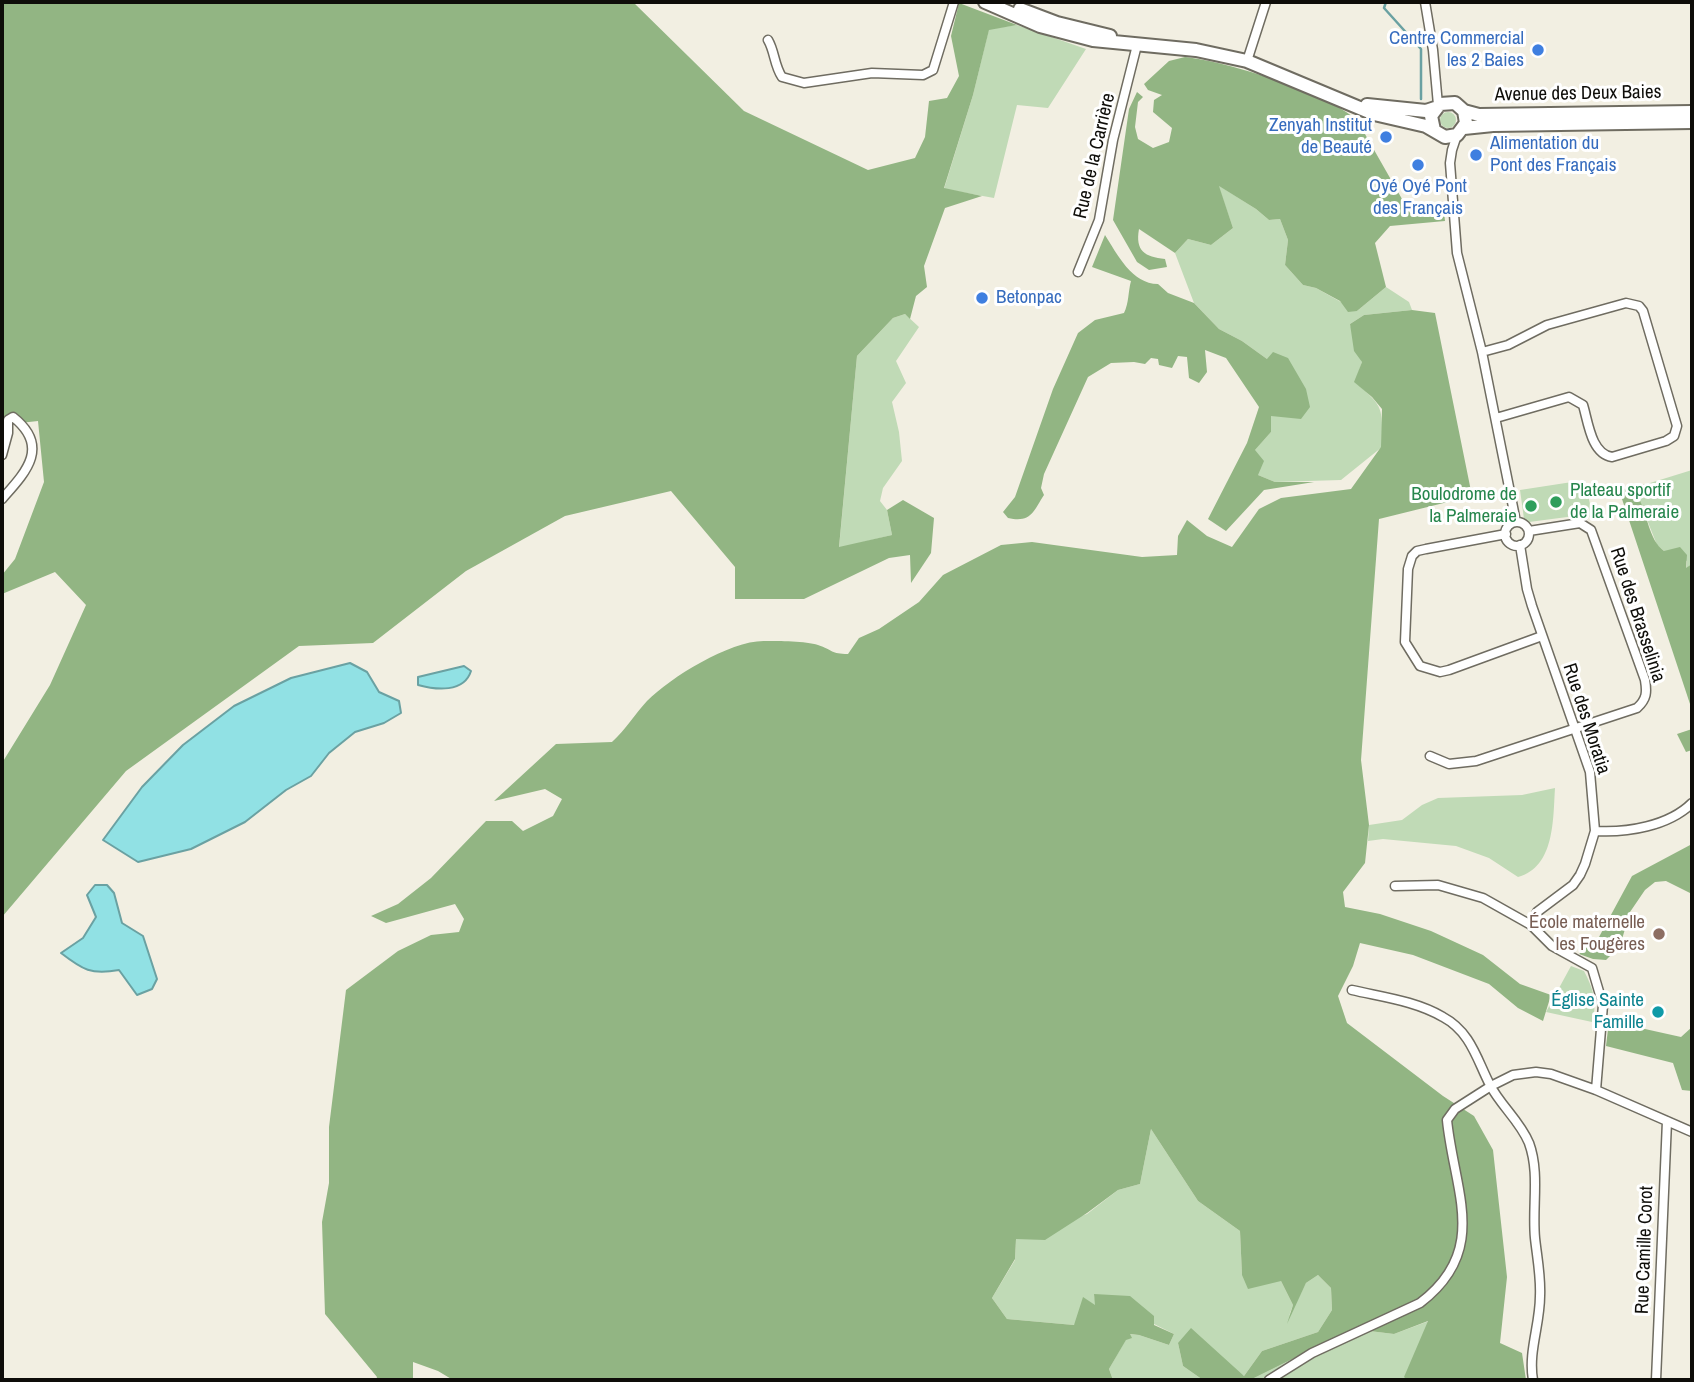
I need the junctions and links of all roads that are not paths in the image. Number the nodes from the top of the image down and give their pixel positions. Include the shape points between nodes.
1 (954, 2) edge
2 (985, 2) edge
3 (1004, 2) edge
4 (1266, 2) edge
5 (1425, 2) edge
6 (768, 40) dead end
7 (1137, 44) junction
8 (1247, 61) junction
9 (1436, 80) junction
10 (1339, 100) junction
11 (1436, 107) junction
12 (1459, 107) junction
13 (1692, 112) edge
14 (1692, 122) edge
15 (1461, 132) junction
16 (1437, 133) junction
17 (1450, 163) junction
18 (1078, 272) dead end
19 (1482, 352) junction
20 (1496, 418) junction
21 (2, 456) edge
22 (2, 499) edge
23 (1516, 522) junction
24 (1528, 531) junction
25 (1506, 534) junction
26 (1520, 545) junction
27 (1542, 636) junction
28 (1576, 729) junction
29 (1430, 757) dead end
30 (1692, 803) edge
31 (1595, 831) junction
32 (1395, 886) dead end
33 (1531, 925) junction
34 (1352, 990) dead end
35 (1491, 1086) junction
36 (1596, 1090) junction
37 (1667, 1121) junction
38 (1692, 1132) edge
39 (1269, 1380) edge
40 (1533, 1380) edge
41 (1656, 1380) edge

1 - 6 street via 933,70 923,75 872,74 804,83 782,77
2 - 7 main road via 1067,34
3 - 7 main road via 1057,23
4 - 8 street
5 - 9 street
7 - 8 main road
7 - 18 street, Rue de la Carrière via 1099,220
8 - 10 main road
9 - 11 street
9 - 12 street via 1445,96
10 - 11 main road via 1404,110
10 - 16 main road
11 - 12 main road via 1445,103
11 - 16 main road via 1431,121
12 - 13 main road, Avenue des Deux Baies via 1479,115
12 - 15 main road via 1466,117
14 - 15 main road, Avenue des Deux Baies via 1493,125
15 - 16 main road via 1452,137
15 - 17 street
16 - 17 street
17 - 19 street via 1457,253
19 - 20 street
19 - 20 street via 1508,345 1547,325 1633,303 1643,311 1677,426 1666,441 1612,457 1598,449 1583,405 1569,397
20 - 23 street
21 - 22 street via 8,420 13,417 24,426 32,450 26,472
23 - 24 street
23 - 25 street via 1507,527
24 - 26 street
24 - 28 street, Rue des Brasselinia via 1580,523 1591,530 1645,680 1646,698 1637,708
25 - 26 street via 1510,543
25 - 27 street via 1417,551 1412,556 1405,642 1420,666 1440,672
26 - 27 street, Rue des Moratia via 1527,589
27 - 28 street, Rue des Moratia
28 - 29 street, Rue des Brasselinia via 1461,764
28 - 31 street, Rue des Moratia via 1590,772
30 - 31 street via 1648,826
31 - 33 street, Rue des Moratia via 1580,875 1537,912
32 - 33 street via 1438,885 1460,890
33 - 36 street via 1552,946 1588,965 1596,977 1603,1005
34 - 35 street via 1445,1017 1468,1040
35 - 36 street via 1513,1075 1536,1072
35 - 39 street via 1455,1109 1447,1121 1464,1227 1456,1260 1444,1280 1420,1303 1312,1353
35 - 40 street via 1528,1142 1535,1168 1540,1298 1531,1360
36 - 37 street
37 - 38 street
37 - 41 street, Rue Camille Corot

